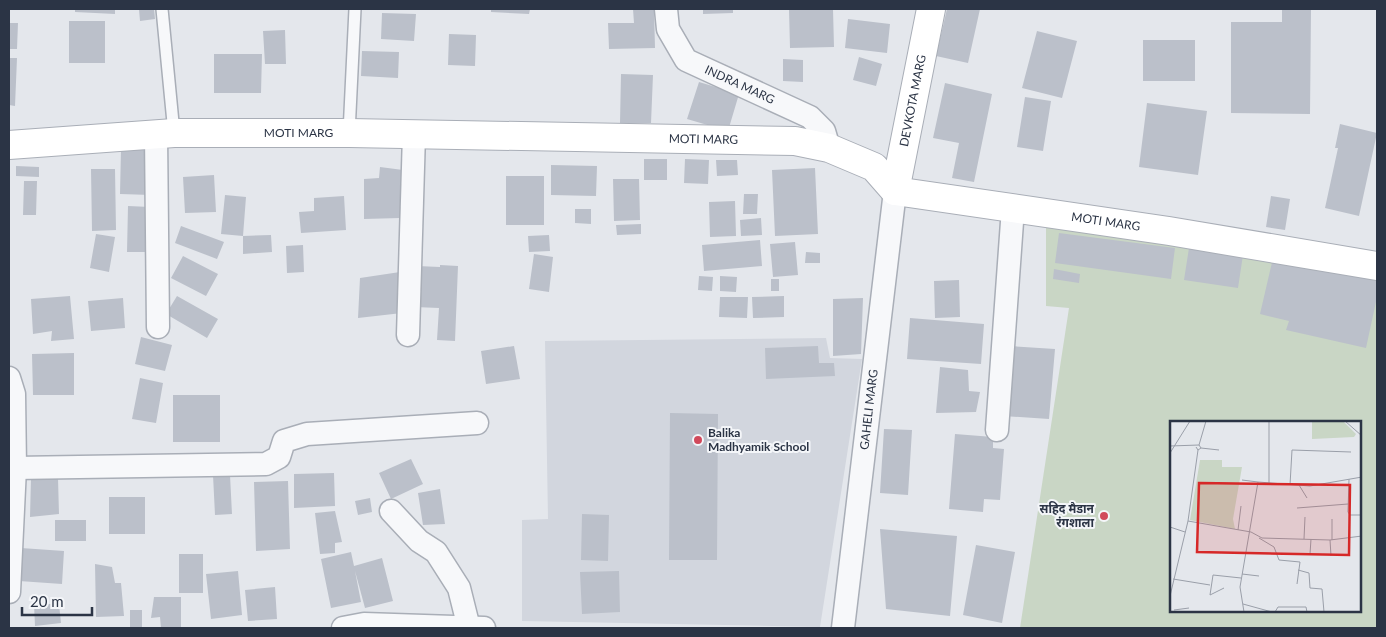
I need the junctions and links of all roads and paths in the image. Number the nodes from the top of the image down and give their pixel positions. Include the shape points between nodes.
1 (162, 9) edge
2 (355, 9) edge
3 (666, 9) edge
4 (931, 9) edge
5 (348, 133) junction
6 (165, 134) junction
7 (414, 134) junction
8 (9, 146) edge
9 (829, 148) junction
10 (895, 191) junction
11 (1013, 208) junction
12 (1377, 266) edge
13 (158, 327) dead end
14 (408, 336) dead end
15 (9, 378) edge
16 (477, 423) dead end
17 (997, 430) dead end
18 (15, 468) junction
19 (391, 511) dead end
20 (9, 592) edge
21 (343, 628) edge
22 (469, 628) edge
23 (485, 628) edge
24 (843, 628) edge

1 - 6 lane
2 - 5 lane
3 - 9 street, INDRA MARG via 668,29 686,60 810,116 824,131
4 - 10 street, DEVKOTA MARG
5 - 6 street, MOTI MARG
5 - 7 street, MOTI MARG
6 - 8 street, MOTI MARG
6 - 13 street
7 - 9 street, MOTI MARG via 795,141
7 - 14 street
9 - 10 street, MOTI MARG via 874,167
10 - 11 street, MOTI MARG
10 - 24 street, GAHELI MARG
11 - 12 street, MOTI MARG
11 - 17 street
15 - 18 street via 14,394
16 - 18 street via 307,434 284,440 279,457 266,464
18 - 20 street
19 - 22 street via 419,541 436,552 459,588
21 - 22 street via 364,624
22 - 23 street

